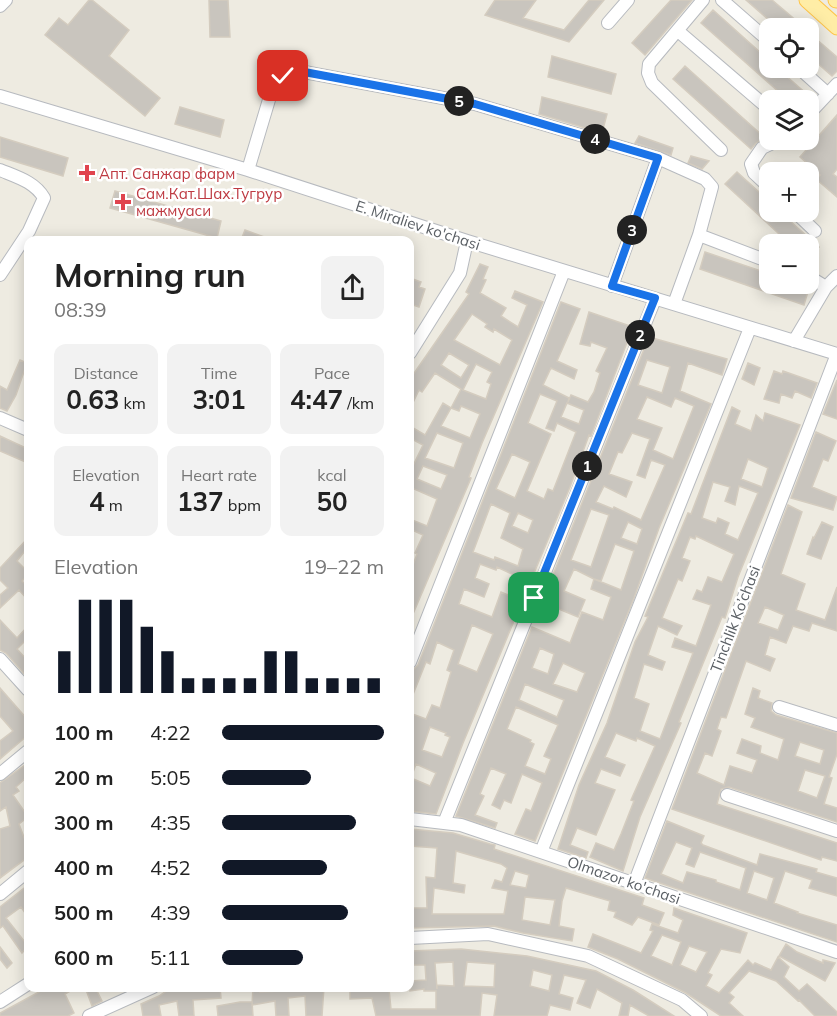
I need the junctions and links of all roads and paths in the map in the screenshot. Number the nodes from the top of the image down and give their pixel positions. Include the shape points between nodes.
1 (6, 0) edge
2 (628, 0) edge
3 (703, 0) edge
4 (722, 0) edge
5 (807, 0) edge
6 (0, 6) edge
7 (608, 23) dead end
8 (837, 27) edge
9 (678, 31) junction
10 (759, 32) edge
11 (810, 78) edge
12 (837, 84) edge
13 (828, 94) junction
14 (0, 96) edge
15 (759, 101) edge
16 (819, 103) edge
17 (721, 150) dead end
18 (761, 150) edge
19 (658, 158) junction
20 (0, 170) edge
21 (248, 170) junction
22 (759, 178) edge
23 (806, 222) edge
24 (815, 231) dead end
25 (699, 235) junction
26 (26, 236) edge
27 (24, 239) edge
28 (467, 241) junction
29 (759, 258) edge
30 (564, 271) junction
31 (0, 275) edge
32 (837, 276) edge
33 (819, 283) edge
34 (612, 286) junction
35 (826, 287) junction
36 (655, 298) junction
37 (674, 304) junction
38 (750, 328) junction
39 (794, 341) junction
40 (414, 347) edge
41 (837, 354) edge
42 (0, 418) edge
43 (24, 428) edge
44 (414, 652) edge
45 (0, 659) edge
46 (24, 686) edge
47 (779, 707) dead end
48 (837, 725) edge
49 (24, 754) edge
50 (0, 774) edge
51 (727, 795) dead end
52 (414, 819) edge
53 (444, 823) junction
54 (837, 831) edge
55 (541, 852) junction
56 (24, 874) edge
57 (634, 884) junction
58 (0, 894) edge
59 (414, 938) edge
60 (837, 952) edge
61 (24, 987) edge
62 (142, 992) edge
63 (0, 1002) edge
64 (89, 1016) edge
65 (701, 1016) edge

1 - 6 street
2 - 7 street
3 - 9 street
4 - 10 street
5 - 8 main road
9 - 15 street
9 - 17 street via 649,64 648,73 652,84
11 - 13 street
12 - 13 street
13 - 16 street
14 - 21 street, E. Miraliev ko'chasi
18 - 22 street via 751,164
19 - 21 street via 475,104 299,71 274,83
19 - 25 street via 705,179 712,187
19 - 34 street
20 - 26 street via 29,183 44,198
21 - 28 street, E. Miraliev ko'chasi
23 - 24 street
25 - 29 street
25 - 37 street
27 - 31 street
28 - 30 street, E. Miraliev ko'chasi
28 - 40 street via 460,273
30 - 34 street, E. Miraliev ko'chasi
30 - 44 street
32 - 35 street
33 - 35 street
34 - 36 street, E. Miraliev ko'chasi
35 - 39 street
36 - 37 street, E. Miraliev ko'chasi
36 - 53 street
37 - 38 street, E. Miraliev ko'chasi
38 - 39 street, E. Miraliev ko'chasi
38 - 55 street
39 - 41 street, E. Miraliev ko'chasi
41 - 57 street, Tinchlik Ko’chasi
42 - 43 street
45 - 46 street
47 - 48 street
49 - 50 street
51 - 54 street
52 - 53 street, Olmazor ko'chasi
53 - 55 street, Olmazor ko'chasi
55 - 57 street, Olmazor ko'chasi
56 - 58 street
57 - 60 street, Olmazor ko'chasi
59 - 65 street via 488,934 588,956 682,1000
61 - 63 street
62 - 64 street

